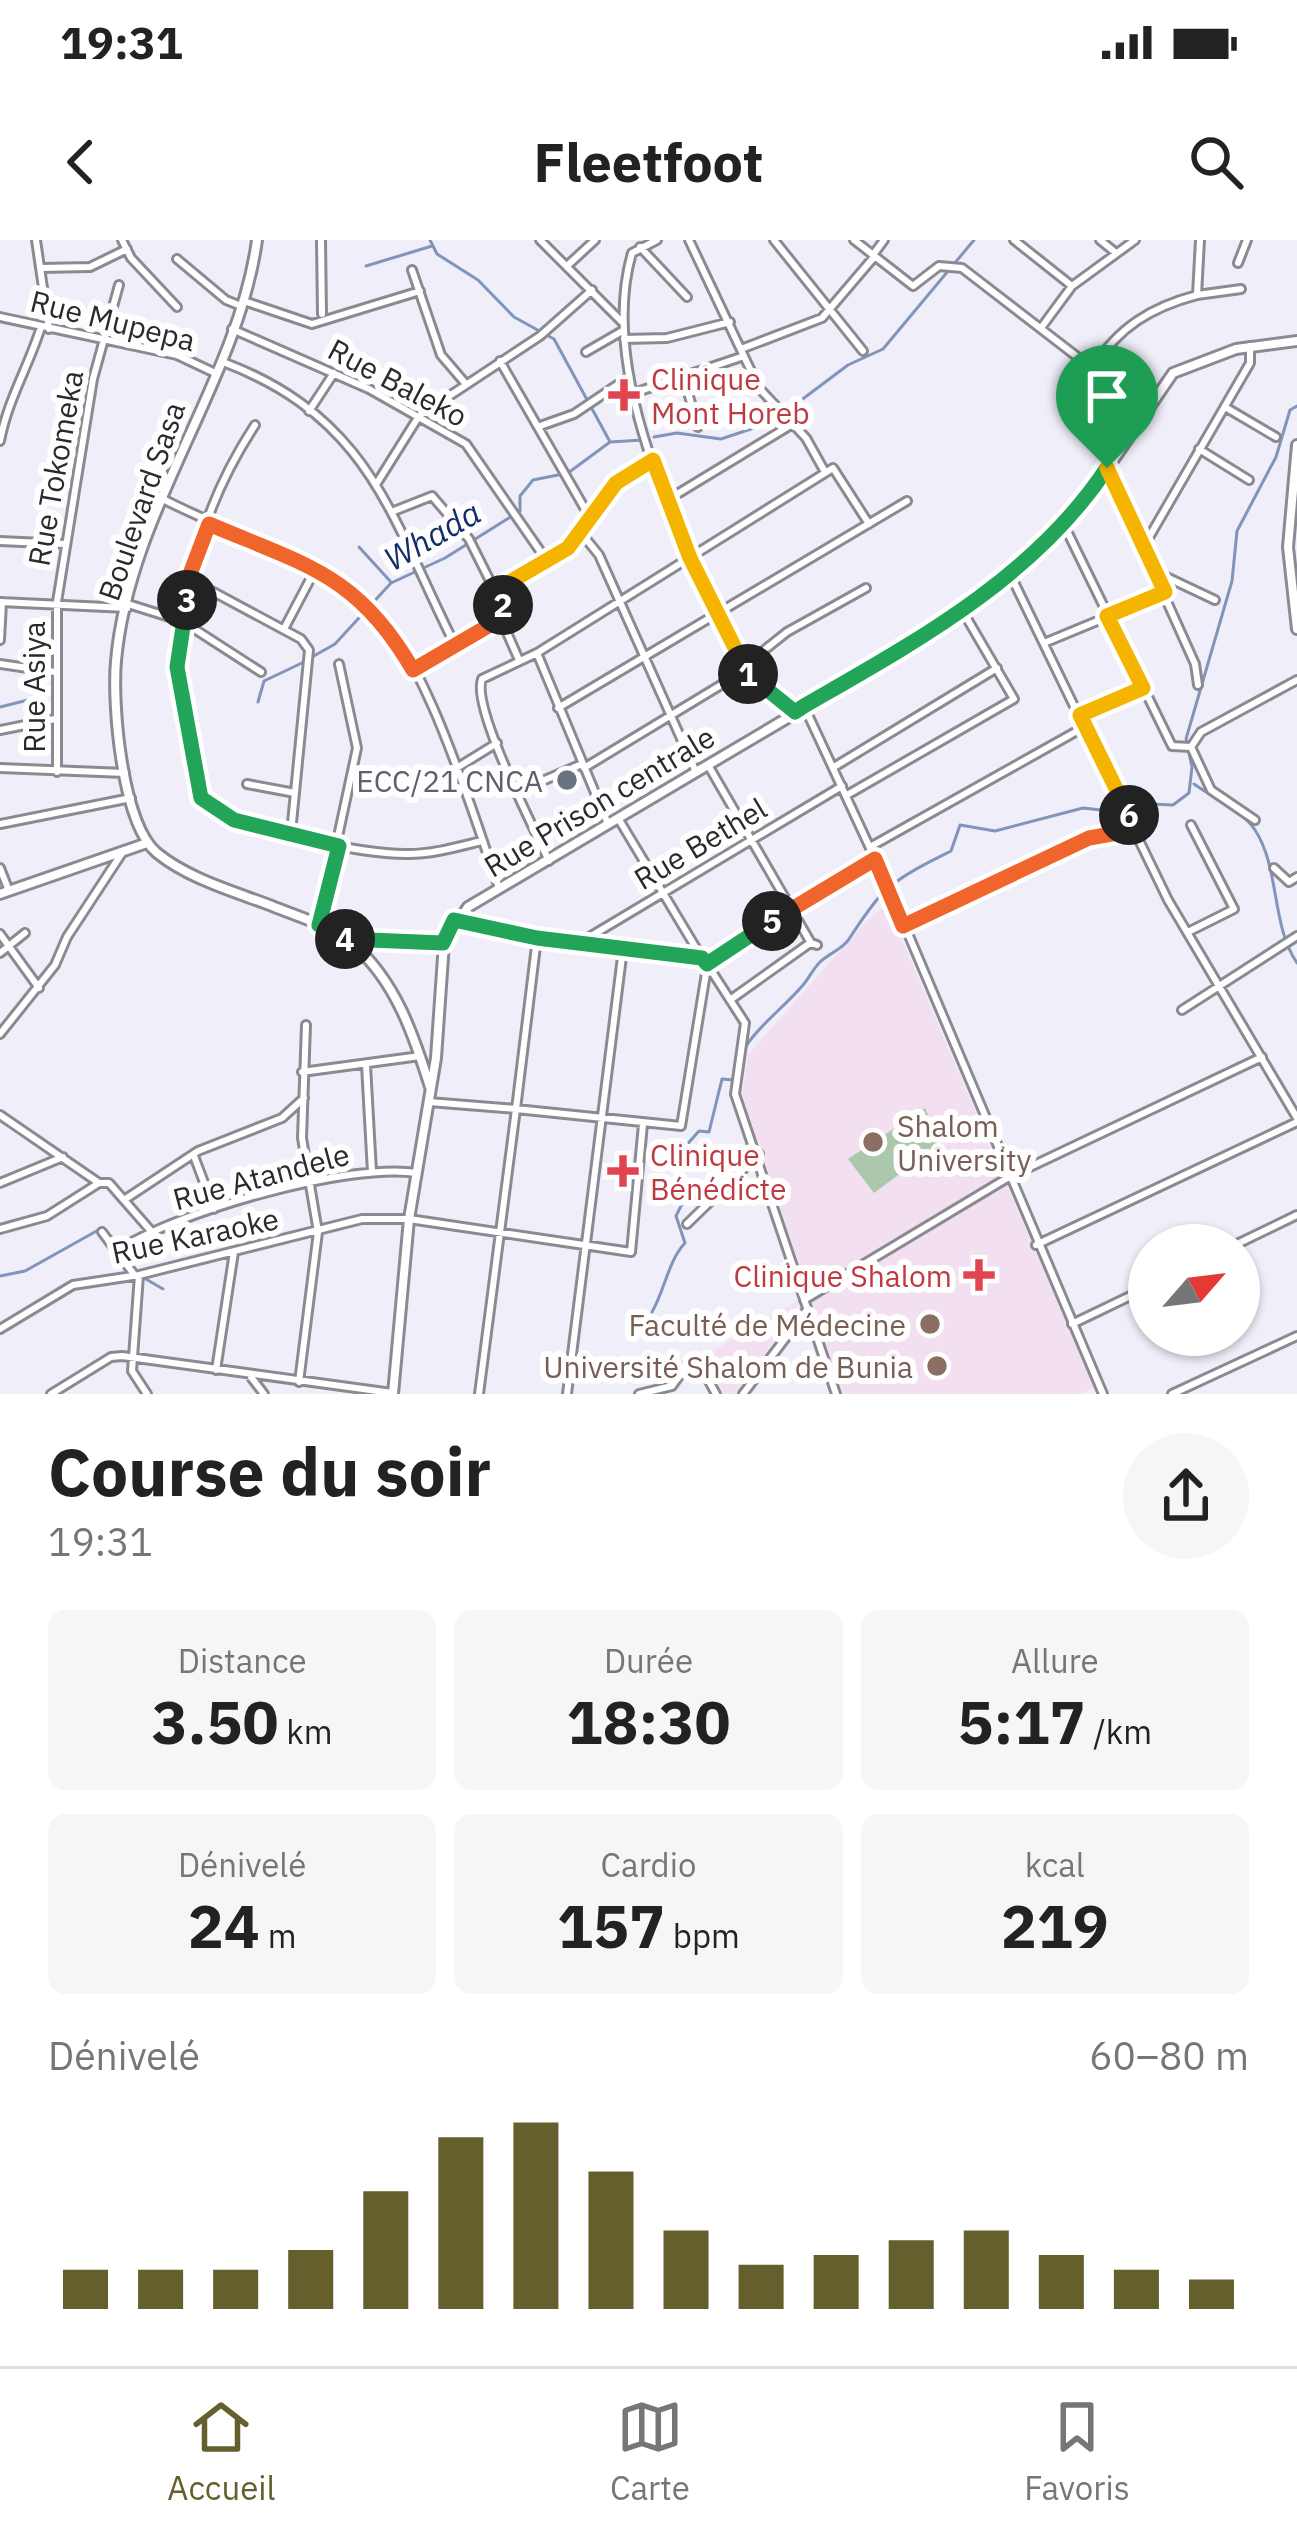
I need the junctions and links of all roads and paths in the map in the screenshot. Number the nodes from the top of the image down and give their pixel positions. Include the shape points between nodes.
1 (36, 240) edge
2 (257, 240) edge
3 (321, 240) edge
4 (540, 240) edge
5 (596, 240) edge
6 (628, 240) edge
7 (657, 240) edge
8 (689, 240) edge
9 (774, 240) edge
10 (854, 240) edge
11 (884, 240) edge
12 (1014, 240) edge
13 (1100, 240) edge
14 (1135, 240) edge
15 (1199, 240) edge
16 (1247, 240) edge
17 (124, 244) edge
18 (639, 248) junction
19 (1117, 254) junction
20 (874, 256) junction
21 (177, 259) dead end
22 (1238, 263) dead end
23 (568, 265) junction
24 (41, 268) junction
25 (412, 270) dead end
26 (119, 285) dead end
27 (1072, 286) junction
28 (592, 290) junction
29 (1241, 290) dead end
30 (420, 291) junction
31 (1197, 295) junction
32 (687, 297) dead end
33 (243, 304) junction
34 (177, 307) dead end
35 (828, 312) junction
36 (322, 316) junction
37 (0, 317) edge
38 (730, 322) junction
39 (45, 327) junction
40 (1040, 328) junction
41 (232, 329) junction
42 (624, 331) junction
43 (1297, 341) edge
44 (103, 342) junction
45 (1250, 346) junction
46 (862, 351) dead end
47 (586, 352) dead end
48 (742, 353) junction
49 (219, 361) junction
50 (500, 362) junction
51 (1093, 368) junction
52 (213, 372) junction
53 (334, 373) junction
54 (629, 377) junction
55 (684, 379) junction
56 (465, 383) junction
57 (13, 388) junction
58 (0, 390) edge
59 (634, 393) junction
60 (1225, 407) junction
61 (1145, 409) junction
62 (310, 410) junction
63 (419, 416) junction
64 (794, 423) junction
65 (254, 425) dead end
66 (540, 425) junction
67 (698, 427) dead end
68 (1276, 436) dead end
69 (0, 441) edge
70 (1297, 445) edge
71 (1199, 449) junction
72 (653, 460) junction
73 (1107, 468) junction
74 (829, 471) junction
75 (1249, 480) dead end
76 (377, 483) junction
77 (161, 498) junction
78 (668, 500) junction
79 (908, 501) dead end
80 (392, 512) junction
81 (589, 516) junction
82 (209, 524) junction
83 (869, 524) junction
84 (1064, 525) junction
85 (582, 534) junction
86 (0, 541) edge
87 (65, 544) junction
88 (1144, 546) junction
89 (690, 558) junction
90 (547, 561) junction
91 (315, 570) junction
92 (1156, 572) junction
93 (1010, 574) junction
94 (191, 580) junction
95 (866, 588) dead end
96 (496, 590) junction
97 (1165, 592) junction
98 (618, 600) junction
99 (1215, 600) dead end
100 (1, 602) edge
101 (57, 602) junction
102 (127, 606) junction
103 (962, 610) junction
104 (717, 616) junction
105 (1107, 616) junction
106 (501, 619) junction
107 (182, 621) junction
108 (284, 629) junction
109 (1297, 629) edge
110 (0, 640) edge
111 (1044, 643) junction
112 (455, 645) junction
113 (537, 653) junction
114 (646, 658) junction
115 (519, 660) junction
116 (0, 664) edge
117 (339, 664) dead end
118 (997, 668) junction
119 (744, 669) junction
120 (413, 670) junction
121 (57, 672) junction
122 (261, 672) dead end
123 (1297, 680) edge
124 (1198, 685) dead end
125 (1143, 688) junction
126 (558, 708) junction
127 (800, 709) junction
128 (1080, 715) junction
129 (671, 716) junction
130 (57, 718) junction
131 (1087, 726) junction
132 (0, 730) edge
133 (497, 743) junction
134 (1189, 748) junction
135 (455, 765) junction
136 (708, 765) junction
137 (583, 766) junction
138 (0, 767) edge
139 (834, 767) junction
140 (57, 772) junction
141 (696, 772) junction
142 (125, 773) junction
143 (247, 784) dead end
144 (842, 786) junction
145 (426, 788) dead end
146 (518, 791) junction
147 (295, 793) junction
148 (847, 795) junction
149 (131, 797) junction
150 (618, 818) junction
151 (1255, 820) dead end
152 (0, 824) edge
153 (608, 824) junction
154 (1191, 825) dead end
155 (1135, 830) junction
156 (291, 832) junction
157 (750, 839) junction
158 (482, 842) junction
159 (147, 844) junction
160 (339, 846) junction
161 (870, 847) junction
162 (124, 850) junction
163 (875, 859) junction
164 (549, 861) junction
165 (0, 868) edge
166 (1274, 868) dead end
167 (1297, 877) edge
168 (499, 889) junction
169 (4, 892) edge
170 (663, 894) junction
171 (792, 908) junction
172 (454, 920) junction
173 (319, 925) junction
174 (903, 926) junction
175 (1188, 932) junction
176 (25, 933) dead end
177 (0, 934) edge
178 (537, 938) junction
179 (583, 941) junction
180 (351, 942) junction
181 (1290, 942) edge
182 (443, 943) junction
183 (7, 945) junction
184 (623, 949) junction
185 (0, 953) edge
186 (705, 961) junction
187 (39, 988) junction
188 (1223, 988) junction
189 (730, 1000) junction
190 (1182, 1010) dead end
191 (306, 1025) dead end
192 (0, 1034) edge
193 (420, 1056) junction
194 (1262, 1058) junction
195 (366, 1065) junction
196 (302, 1072) junction
197 (430, 1089) junction
198 (304, 1098) junction
199 (429, 1102) junction
200 (516, 1108) junction
201 (0, 1115) edge
202 (600, 1119) junction
203 (1297, 1119) edge
204 (643, 1124) junction
205 (194, 1154) junction
206 (759, 1154) junction
207 (62, 1157) junction
208 (372, 1172) junction
209 (417, 1173) junction
210 (1009, 1178) junction
211 (0, 1183) edge
212 (99, 1183) junction
213 (310, 1185) junction
214 (127, 1198) junction
215 (214, 1209) junction
216 (1297, 1215) edge
217 (410, 1219) junction
218 (687, 1224) dead end
219 (0, 1229) edge
220 (501, 1230) junction
221 (151, 1231) junction
222 (102, 1232) dead end
223 (318, 1232) junction
224 (1260, 1233) edge
225 (583, 1244) junction
226 (1036, 1245) junction
227 (120, 1250) junction
228 (234, 1252) junction
229 (136, 1274) junction
230 (1128, 1297) edge
231 (804, 1300) junction
232 (807, 1310) junction
233 (1072, 1324) junction
234 (0, 1329) edge
235 (1297, 1336) edge
236 (134, 1360) junction
237 (216, 1370) junction
238 (251, 1377) junction
239 (299, 1382) junction
240 (56, 1393) edge
241 (147, 1394) edge
242 (264, 1394) edge
243 (392, 1394) edge
244 (479, 1394) edge
245 (568, 1394) edge
246 (639, 1394) edge
247 (716, 1394) edge
248 (743, 1394) edge
249 (836, 1394) edge
250 (1103, 1394) edge
251 (1172, 1394) edge

1 - 24 street
2 - 33 street, Boulevard Sasa
3 - 36 street
4 - 23 street
5 - 23 street
6 - 18 street
7 - 18 street
8 - 38 street
9 - 35 street
10 - 20 street
11 - 20 street
12 - 27 street
13 - 19 street
14 - 19 street
15 - 31 street
16 - 22 street
17 - 24 street via 90,266
17 - 34 street
18 - 32 street
18 - 42 street via 628,269
19 - 27 street
20 - 35 street
20 - 40 street via 913,286 946,264 958,266
21 - 33 street via 226,300
23 - 28 street
24 - 39 street
25 - 30 street
26 - 44 street, Rue Tokomeka
27 - 40 street
28 - 42 street
28 - 50 street
29 - 31 street
30 - 36 street
30 - 56 street via 441,355
31 - 51 street via 1136,320
33 - 36 street via 312,324
33 - 41 street, Boulevard Sasa
35 - 46 street
35 - 48 street
37 - 39 street, Rue Mupepa
38 - 42 street via 667,338
38 - 48 street
39 - 44 street, Rue Mupepa
39 - 57 street
40 - 51 street
41 - 49 street, Boulevard Sasa
41 - 53 street, Rue Baleko
42 - 47 street
42 - 54 street
43 - 45 street, Rue Prison centrale
44 - 52 street, Rue Mupepa via 177,355
44 - 87 street, Rue Tokomeka
45 - 60 street via 1250,363
45 - 61 street, Rue Prison centrale via 1173,373
48 - 55 street
48 - 64 street via 780,415
49 - 52 street, Boulevard Sasa
49 - 62 street
50 - 56 street
50 - 66 street
51 - 61 street
52 - 77 street, Boulevard Sasa
53 - 62 street
53 - 63 street, Rue Baleko
54 - 59 street
54 - 66 street
55 - 59 street
55 - 67 street
56 - 63 street
57 - 58 street
57 - 69 street
59 - 72 street
60 - 68 street
60 - 71 street
61 - 73 street, Rue Prison centrale
62 - 76 street
63 - 76 street
63 - 90 street, Rue Baleko via 466,444
64 - 74 street
64 - 78 street
65 - 82 street
66 - 81 street
70 - 109 street via 1288,547
71 - 75 street
71 - 88 street
72 - 78 street
72 - 81 street via 616,483
73 - 84 street, Rue Prison centrale
73 - 88 street
74 - 83 street
74 - 89 street
76 - 80 street
77 - 82 street
77 - 102 street, Boulevard Sasa
78 - 89 street
79 - 83 street
80 - 96 street via 432,496 470,540
80 - 112 street
81 - 85 street
82 - 91 street
82 - 94 street
83 - 104 street
84 - 93 street, Rue Prison centrale
84 - 105 street
85 - 90 street
85 - 98 street
86 - 87 street
87 - 101 street, Rue Tokomeka
88 - 92 street
89 - 98 street
89 - 104 street
90 - 96 street
91 - 108 street
91 - 120 street via 370,605
92 - 97 street
92 - 99 street
93 - 103 street, Rue Prison centrale
93 - 111 street
94 - 107 street
94 - 108 street
95 - 119 street via 788,632
96 - 106 street via 507,615
97 - 105 street
97 - 124 street
98 - 113 street
98 - 114 street
100 - 101 street
100 - 110 street
101 - 102 street
101 - 121 street, Rue Asiya
102 - 107 street
102 - 142 street, Boulevard Sasa via 116,660
103 - 118 street
103 - 127 street, Rue Prison centrale
104 - 114 street
104 - 119 street
105 - 111 street
105 - 125 street
106 - 112 street
106 - 115 street
107 - 122 street
107 - 156 street via 177,667 201,798 234,820
108 - 147 street via 301,639 309,660
111 - 128 street
112 - 120 street
113 - 115 street
113 - 126 street
114 - 126 street
114 - 129 street
115 - 133 street via 478,685
116 - 121 street
117 - 160 street via 357,748
118 - 139 street
118 - 148 street via 1014,699
119 - 127 street
119 - 129 street
120 - 135 street
121 - 130 street, Rue Asiya
123 - 134 street via 1201,732
125 - 128 street
125 - 134 street via 1172,746
126 - 137 street
127 - 136 street, Rue Prison centrale
127 - 139 street
128 - 131 street
129 - 137 street
129 - 141 street
130 - 132 street
130 - 140 street, Rue Asiya
131 - 155 street
131 - 161 street
133 - 135 street
133 - 146 street
134 - 151 street via 1211,790
135 - 145 street
135 - 158 street
136 - 141 street, Rue Prison centrale
136 - 157 street
137 - 146 street
137 - 153 street
138 - 140 street
139 - 144 street
140 - 142 street
141 - 150 street, Rue Prison centrale
142 - 149 street, Boulevard Sasa
143 - 147 street
144 - 148 street
144 - 157 street, Rue Bethel
146 - 164 street
147 - 156 street
148 - 161 street
149 - 152 street
149 - 159 street, Boulevard Sasa
150 - 153 street, Rue Prison centrale
150 - 170 street
153 - 164 street, Rue Prison centrale
154 - 175 street via 1234,909
155 - 174 street via 1089,838
155 - 175 street
156 - 160 street
157 - 170 street, Rue Bethel
157 - 171 street
158 - 160 street via 416,854
158 - 168 street
159 - 162 street
159 - 173 street via 183,871
160 - 173 street
161 - 163 street
162 - 169 street
162 - 187 street
163 - 171 street
163 - 174 street
164 - 168 street, Rue Prison centrale
165 - 169 street
166 - 167 street via 1288,882
168 - 172 street, Rue Prison centrale
170 - 179 street, Rue Bethel
170 - 186 street
171 - 186 street
171 - 189 street via 814,944
172 - 178 street
172 - 182 street, Rue Prison centrale
173 - 180 street
174 - 210 street
175 - 188 street
176 - 183 street
177 - 183 street
178 - 179 street
178 - 200 street
179 - 184 street
180 - 182 street
180 - 193 street via 390,988
181 - 188 street
182 - 197 street
183 - 185 street
183 - 187 street
184 - 186 street
184 - 202 street
186 - 189 street
186 - 204 street via 681,1126
187 - 192 street
188 - 190 street
188 - 194 street
189 - 206 street via 745,1023 735,1094
191 - 196 street
193 - 195 street
193 - 197 street
194 - 203 street
194 - 210 street
195 - 196 street
195 - 208 street
196 - 198 street
197 - 199 street
198 - 205 street via 282,1118
198 - 213 street
199 - 200 street
199 - 209 street
200 - 202 street
200 - 220 street
201 - 207 street
202 - 204 street
202 - 225 street
203 - 226 street
204 - 225 street, Rue Karaoke via 631,1252
205 - 214 street
205 - 215 street
206 - 218 street
206 - 231 street
207 - 211 street
207 - 212 street
208 - 209 street, Rue Atandele
208 - 213 street, Rue Atandele
209 - 217 street
210 - 226 street
210 - 231 street
212 - 214 street
212 - 219 street via 46,1216
213 - 215 street, Rue Atandele
213 - 223 street
214 - 221 street
215 - 221 street, Rue Atandele
216 - 224 street
217 - 220 street, Rue Karaoke
217 - 223 street, Rue Karaoke via 362,1219
217 - 243 street
220 - 225 street, Rue Karaoke
220 - 244 street
221 - 227 street, Rue Atandele
222 - 227 street
223 - 228 street, Rue Karaoke
223 - 239 street
225 - 245 street
226 - 233 street
227 - 229 street
228 - 229 street, Rue Karaoke
228 - 237 street
229 - 234 street, Rue Karaoke via 73,1286
229 - 236 street
230 - 233 street
231 - 232 street
232 - 248 street
232 - 249 street
233 - 250 street
235 - 251 street
236 - 237 street
236 - 240 street via 111,1357
236 - 241 street
237 - 238 street
238 - 239 street
238 - 242 street
239 - 243 street
246 - 247 street via 674,1384 698,1361

